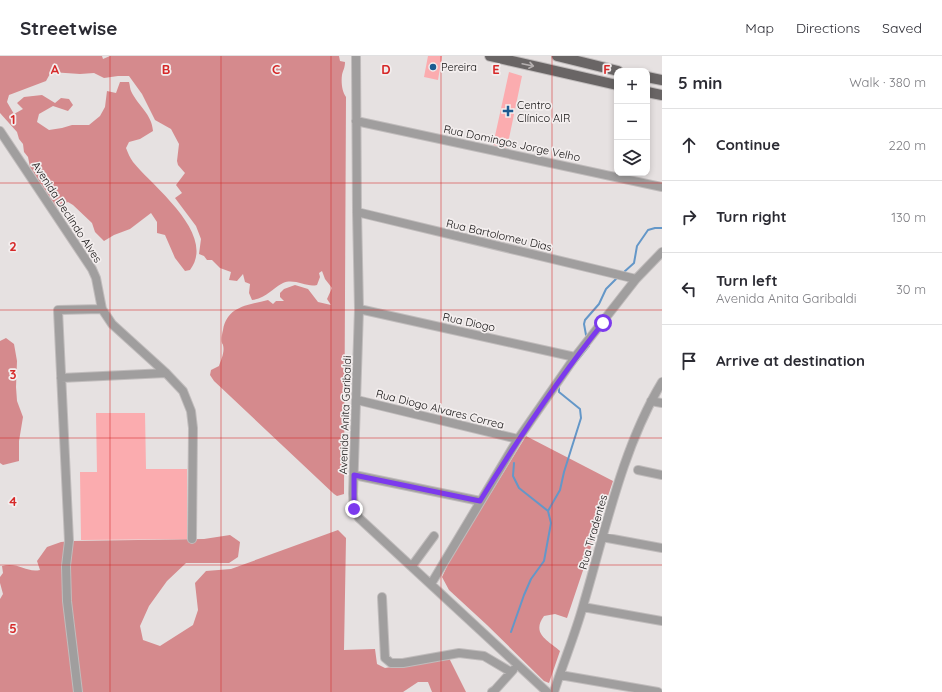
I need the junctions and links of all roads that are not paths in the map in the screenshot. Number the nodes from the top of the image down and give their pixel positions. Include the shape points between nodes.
1 (356, 56) edge
2 (490, 56) edge
3 (557, 56) edge
4 (614, 70) edge
5 (650, 78) edge
6 (662, 80) edge
7 (614, 84) edge
8 (650, 93) edge
9 (662, 95) edge
10 (356, 121) junction
11 (0, 131) edge
12 (662, 187) edge
13 (357, 212) junction
14 (662, 252) edge
15 (636, 279) junction
16 (102, 308) junction
17 (359, 309) junction
18 (575, 357) junction
19 (166, 373) junction
20 (61, 378) junction
21 (662, 382) edge
22 (357, 400) junction
23 (651, 401) junction
24 (662, 403) edge
25 (518, 440) junction
26 (638, 470) dead end
27 (354, 475) junction
28 (662, 475) edge
29 (480, 501) junction
30 (434, 536) dead end
31 (602, 538) junction
32 (192, 539) dead end
33 (662, 548) edge
34 (412, 566) junction
35 (431, 584) junction
36 (382, 597) dead end
37 (583, 607) junction
38 (662, 621) edge
39 (519, 666) junction
40 (510, 672) junction
41 (560, 675) junction
42 (78, 692) edge
43 (492, 692) edge
44 (547, 692) edge
45 (554, 692) edge
46 (658, 692) edge

1 - 10 street, Avenida Anita Garibaldi
2 -> 7 main road
3 - 4 main road
5 - 6 main road
8 - 9 main road
10 - 12 street, Rua Domingos Jorge Velho
10 - 13 street, Avenida Anita Garibaldi
11 - 16 street, Avenida Declindo Alves via 92,269
13 - 15 street, Rua Bartolomeu Dias
13 - 17 street, Avenida Anita Garibaldi
14 - 15 street
15 - 18 street
16 - 19 street, Avenida Declindo Alves via 112,324
16 - 20 street via 58,310
17 - 18 street, Rua Diogo
17 - 22 street, Avenida Anita Garibaldi
18 - 25 street
19 - 20 street
19 - 32 street, Avenida Declindo Alves via 183,391 191,411
20 - 42 street via 69,541 66,566 67,601
21 - 23 street, Rua Tiradentes
22 - 25 street, Rua Diogo Alvares Correa
22 - 27 street, Avenida Anita Garibaldi
23 - 24 street
23 - 31 street, Rua Tiradentes via 623,468
25 - 29 street
26 - 28 street
27 - 29 street
27 - 34 street, Avenida Anita Garibaldi via 354,509 359,518
29 - 35 street
30 - 34 street
31 - 33 street
31 - 37 street, Rua Tiradentes
34 - 35 street, Avenida Anita Garibaldi
35 - 39 street, Avenida Anita Garibaldi
36 - 40 street via 385,658 391,663 459,653 484,656
37 - 38 street
37 - 41 street, Rua Tiradentes
39 - 40 street
39 - 44 street, Avenida Anita Garibaldi
40 - 43 street
41 - 45 street, Rua Tiradentes
41 - 46 street

